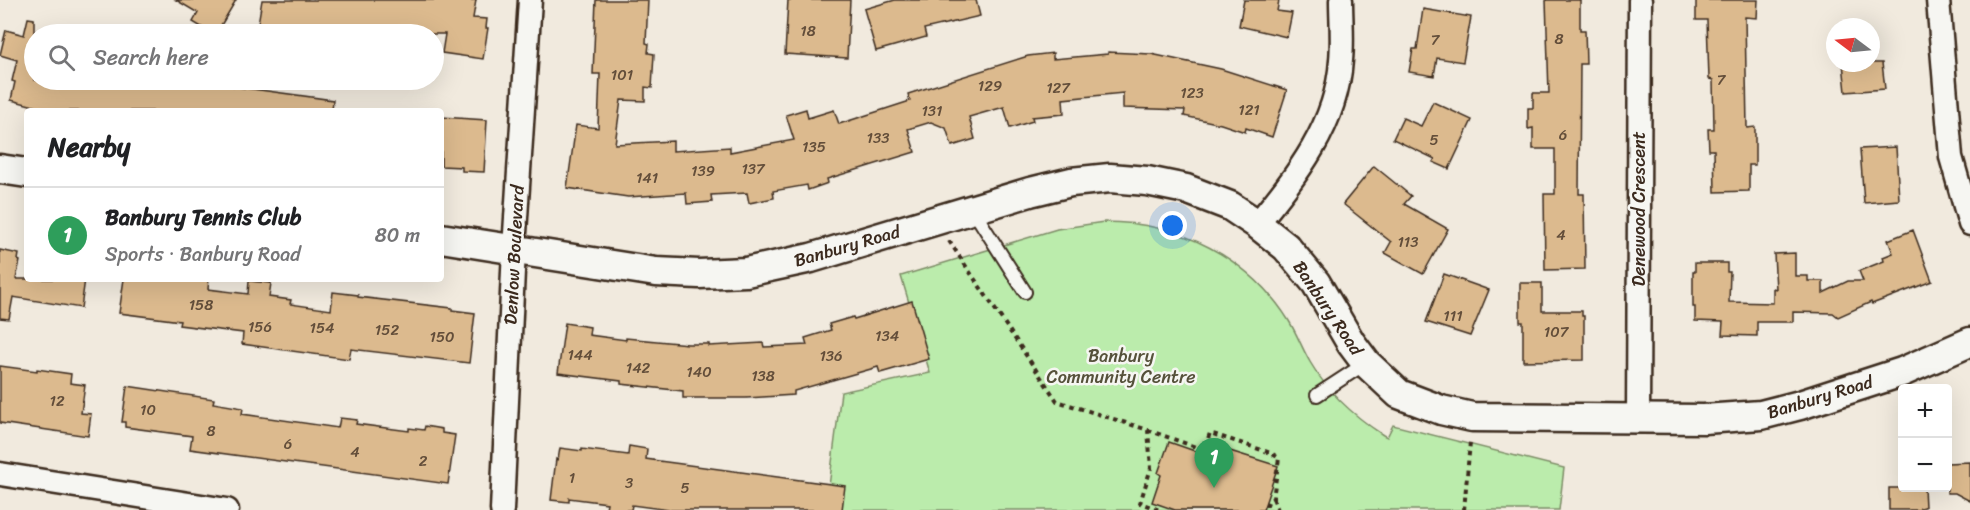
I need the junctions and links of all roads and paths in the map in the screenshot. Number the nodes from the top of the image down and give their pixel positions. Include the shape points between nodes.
1 (530, 0) edge
2 (1341, 0) edge
3 (1640, 0) edge
4 (1938, 0) edge
5 (0, 169) edge
6 (24, 173) edge
7 (973, 210) junction
8 (935, 221) junction
9 (1257, 224) junction
10 (1970, 224) edge
11 (444, 238) edge
12 (514, 249) junction
13 (1025, 292) dead end
14 (1970, 342) edge
15 (1366, 363) junction
16 (1317, 394) dead end
17 (1472, 417) junction
18 (1638, 418) junction
19 (1148, 430) junction
20 (0, 474) edge
21 (1273, 498) junction
22 (227, 510) edge
23 (502, 510) edge
24 (1160, 510) edge
25 (1265, 510) edge
26 (1278, 510) edge
27 (1464, 510) edge

1 - 12 street, Denlow Boulevard
2 - 9 street via 1341,60 1336,94 1325,126 1309,156
3 - 18 street, Denewood Crescent
4 - 10 street via 1951,157
5 - 6 street
7 - 8 street, Banbury Road
7 - 9 street, Banbury Road via 1041,189 1110,178 1186,189 1230,206
7 - 13 lane
8 - 12 street, Banbury Road via 811,258 746,272 656,272
8 - 19 path via 1057,401
9 - 15 street, Banbury Road via 1286,247 1316,283
11 - 12 street, Banbury Road
12 - 23 street, Denlow Boulevard
14 - 18 street, Banbury Road via 1902,372 1761,415
15 - 16 lane
15 - 17 street, Banbury Road via 1400,394
17 - 18 street, Banbury Road
17 - 27 path
19 - 21 path via 1204,450 1210,433 1270,453 1279,458
19 - 24 path via 1151,468 1140,503
20 - 22 street
21 - 25 path
21 - 26 path

